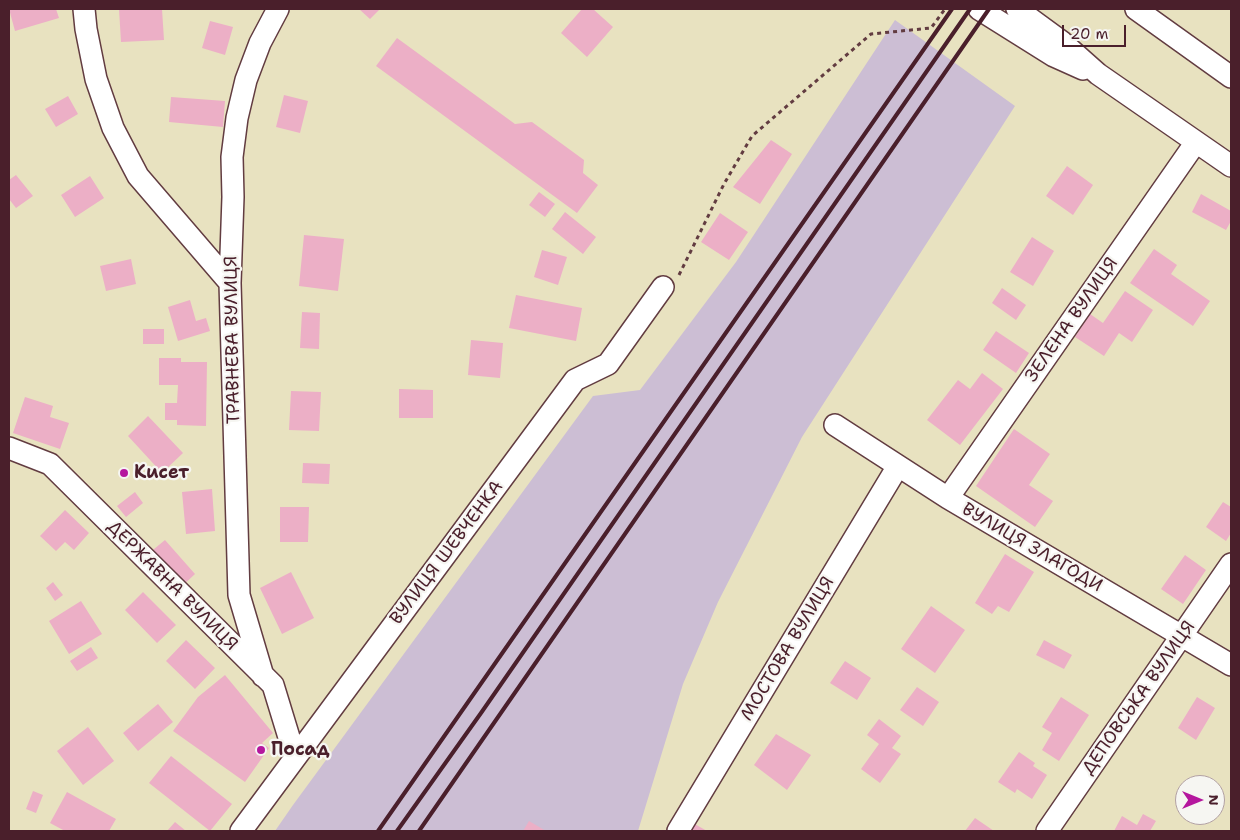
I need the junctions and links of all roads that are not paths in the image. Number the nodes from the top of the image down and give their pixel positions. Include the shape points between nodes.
1 (84, 9) edge
2 (278, 9) edge
3 (978, 9) edge
4 (1017, 9) edge
5 (1136, 9) edge
6 (1098, 74) junction
7 (1231, 77) edge
8 (1196, 142) junction
9 (1231, 166) edge
10 (230, 283) junction
11 (663, 287) road end
12 (835, 425) dead end
13 (9, 448) edge
14 (898, 466) junction
15 (948, 498) junction
16 (1231, 564) edge
17 (1182, 636) junction
18 (1231, 666) edge
19 (263, 676) junction
20 (295, 757) junction
21 (241, 831) edge
22 (678, 831) edge
23 (1047, 831) edge

1 - 10 street via 96,79 113,128 138,176
2 - 10 street, ТРАВНЕВА ВУЛИЦЯ via 246,80 237,118 232,157
3 - 6 street via 1054,56
4 - 6 street
5 - 7 street
6 - 8 street
8 - 9 street
8 - 15 street, ЗЕЛЕНА ВУЛИЦЯ
10 - 19 street, ТРАВНЕВА ВУЛИЦЯ via 239,595
11 - 20 street, ВУЛИЦЯ ШЕВЧЕНКА via 608,364 575,380
12 - 14 street, ВУЛИЦЯ ЗЛАГОДИ
13 - 19 street, ДЕРЖАВНА ВУЛИЦЯ via 50,464
14 - 15 street, ВУЛИЦЯ ЗЛАГОДИ
14 - 22 street, МОСТОВА ВУЛИЦЯ
15 - 17 street, ВУЛИЦЯ ЗЛАГОДИ
16 - 17 street, ДЕПОВСЬКА ВУЛИЦЯ
17 - 18 street, ВУЛИЦЯ ЗЛАГОДИ
17 - 23 street, ДЕПОВСЬКА ВУЛИЦЯ
19 - 20 street, ДЕРЖАВНА ВУЛИЦЯ via 273,685
20 - 21 street, ВУЛИЦЯ ШЕВЧЕНКА

